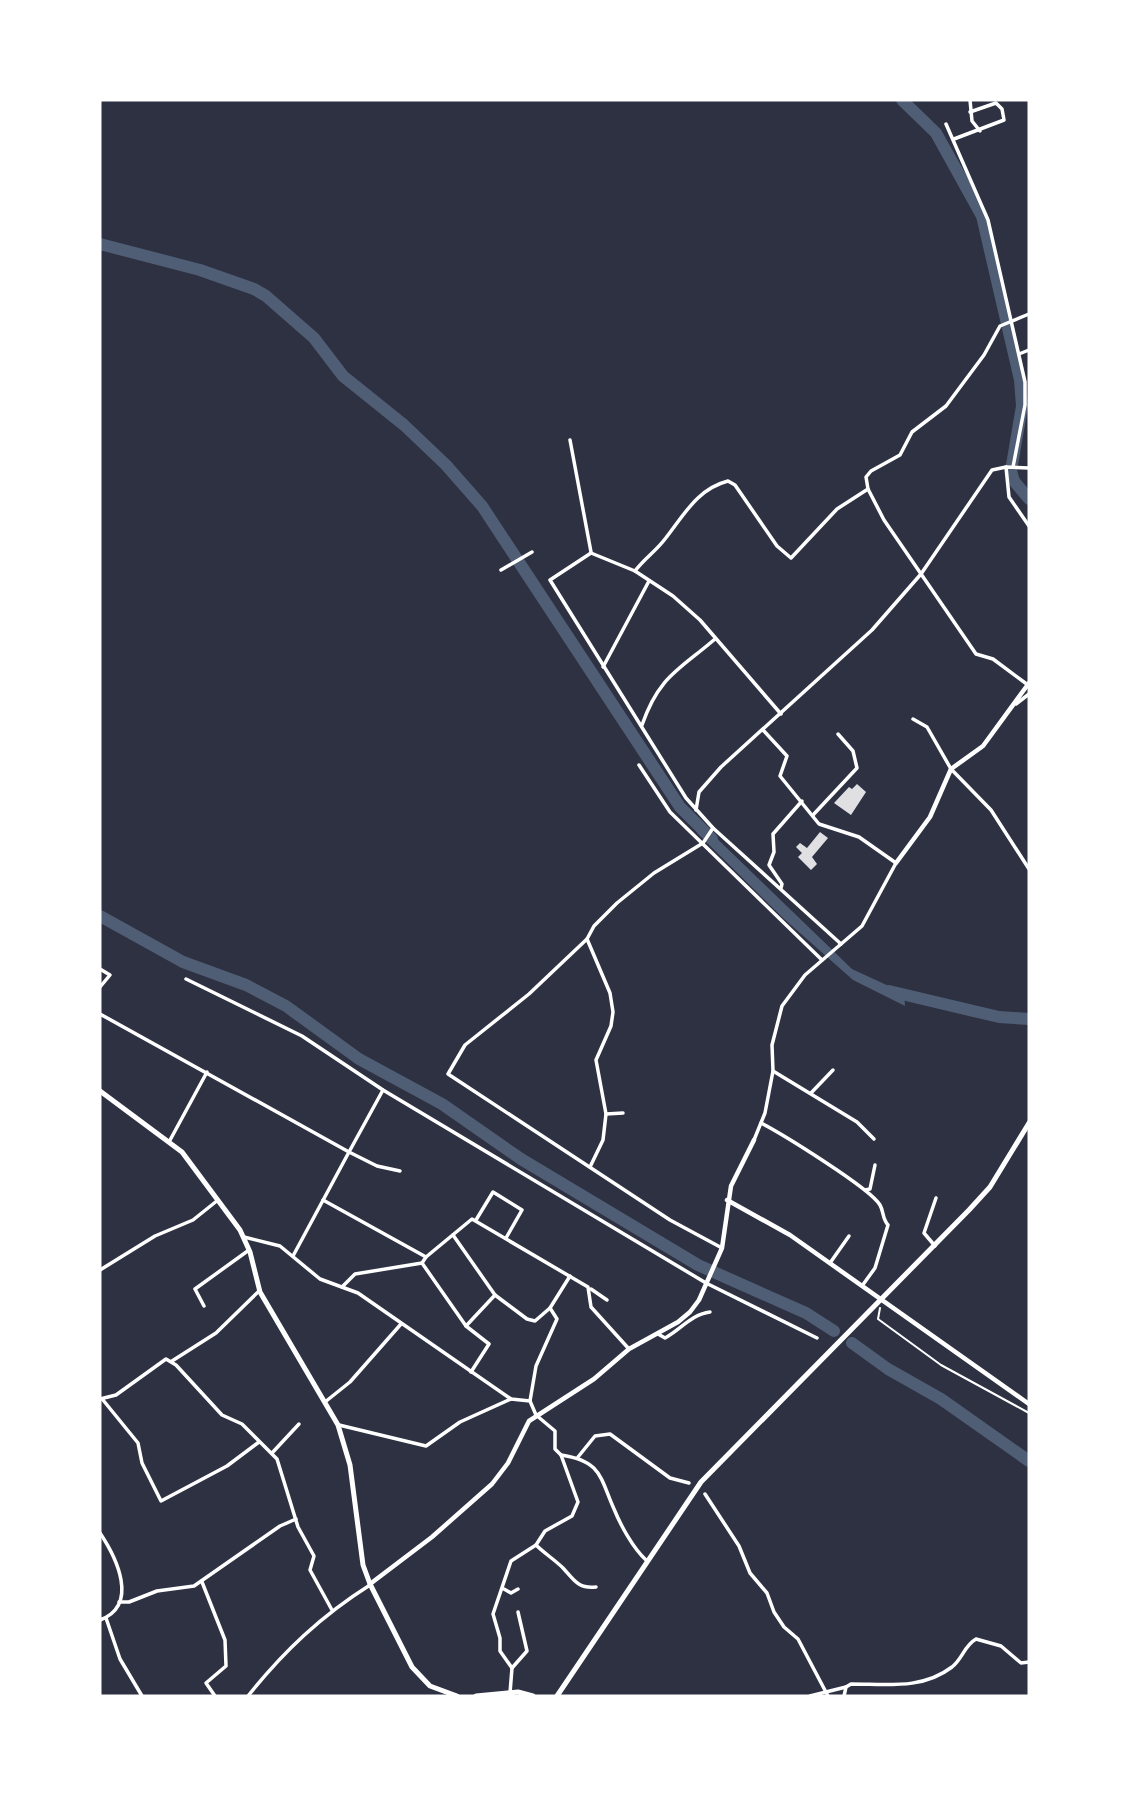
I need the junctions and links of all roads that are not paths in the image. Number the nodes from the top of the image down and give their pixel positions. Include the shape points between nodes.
1 (970, 100) edge
2 (970, 112) junction
3 (946, 124) dead end
4 (980, 131) junction
5 (954, 139) junction
6 (1029, 314) edge
7 (1011, 322) junction
8 (1029, 350) edge
9 (1019, 354) junction
10 (569, 440) dead end
11 (1006, 467) junction
12 (1013, 467) junction
13 (1029, 468) edge
14 (868, 489) junction
15 (1029, 526) edge
16 (532, 552) dead end
17 (591, 552) junction
18 (501, 570) dead end
19 (635, 571) junction
20 (921, 574) junction
21 (649, 580) junction
22 (715, 639) junction
23 (603, 667) junction
24 (1029, 684) edge
25 (1029, 694) edge
26 (1016, 704) junction
27 (781, 714) junction
28 (913, 719) dead end
29 (642, 725) junction
30 (763, 730) junction
31 (838, 734) dead end
32 (639, 765) dead end
33 (951, 769) junction
34 (802, 801) junction
35 (696, 810) junction
36 (813, 815) junction
37 (713, 828) junction
38 (703, 843) junction
39 (896, 863) junction
40 (1029, 869) edge
41 (780, 889) junction
42 (587, 939) junction
43 (841, 945) junction
44 (823, 959) junction
45 (100, 968) edge
46 (186, 979) dead end
47 (100, 987) edge
48 (100, 1014) edge
49 (833, 1070) dead end
50 (773, 1071) junction
51 (208, 1072) junction
52 (383, 1090) junction
53 (100, 1091) edge
54 (811, 1093) junction
55 (623, 1113) dead end
56 (606, 1114) junction
57 (761, 1123) junction
58 (1029, 1123) edge
59 (874, 1139) dead end
60 (754, 1140) joint
61 (169, 1142) junction
62 (349, 1152) junction
63 (875, 1165) dead end
64 (590, 1167) junction
65 (400, 1171) dead end
66 (865, 1190) junction
67 (936, 1198) dead end
68 (219, 1199) junction
69 (323, 1200) junction
70 (727, 1200) junction
71 (476, 1221) junction
72 (453, 1235) junction
73 (849, 1236) dead end
74 (243, 1237) junction
75 (506, 1238) junction
76 (935, 1246) junction
77 (722, 1248) junction
78 (249, 1250) junction
79 (293, 1256) junction
80 (426, 1257) junction
81 (422, 1263) junction
82 (830, 1263) junction
83 (100, 1270) edge
84 (570, 1276) junction
85 (706, 1283) junction
86 (862, 1286) junction
87 (342, 1287) junction
88 (588, 1287) junction
89 (260, 1290) junction
90 (495, 1295) junction
91 (607, 1300) dead end
92 (881, 1301) junction
93 (204, 1306) dead end
94 (550, 1307) junction
95 (710, 1312) dead end
96 (401, 1324) junction
97 (466, 1326) junction
98 (658, 1333) junction
99 (817, 1338) dead end
100 (629, 1349) junction
101 (172, 1361) junction
102 (471, 1372) junction
103 (511, 1399) junction
104 (101, 1400) edge
105 (530, 1401) junction
106 (325, 1402) junction
107 (1029, 1404) edge
108 (536, 1415) junction
109 (299, 1424) dead end
110 (338, 1425) junction
111 (260, 1442) junction
112 (272, 1453) junction
113 (561, 1455) junction
114 (578, 1457) junction
115 (689, 1483) dead end
116 (705, 1494) dead end
117 (296, 1519) junction
118 (100, 1533) edge
119 (536, 1545) junction
120 (646, 1560) junction
121 (202, 1582) junction
122 (370, 1584) junction
123 (596, 1587) dead end
124 (503, 1589) junction
125 (519, 1589) dead end
126 (119, 1602) junction
127 (332, 1611) junction
128 (518, 1612) dead end
129 (106, 1618) junction
130 (100, 1620) edge
131 (1029, 1662) edge
132 (512, 1668) junction
133 (846, 1687) junction
134 (824, 1691) junction
135 (510, 1693) junction
136 (142, 1696) edge
137 (215, 1696) edge
138 (248, 1696) edge
139 (457, 1696) edge
140 (476, 1696) edge
141 (533, 1696) edge
142 (557, 1696) edge
143 (810, 1696) edge
144 (828, 1696) edge
145 (844, 1696) edge

1 - 2 street
2 - 4 street
2 - 4 street via 996,103 1002,109 1004,120
3 - 5 street
4 - 5 street
5 - 7 street via 988,220
6 - 7 street
7 - 9 street
7 - 14 street via 1003,324 946,406 912,432 900,456 871,471 866,477
8 - 9 street
9 - 12 street via 1025,405
10 - 17 street
11 - 12 street
11 - 15 street via 1009,497
11 - 20 street via 992,470 982,482
12 - 13 street
14 - 19 street via 837,509 791,558 777,546 735,485 728,481 714,485 694,501
14 - 20 street
16 - 18 street
17 - 19 street
17 - 23 street via 550,580
19 - 21 street
20 - 24 street via 976,654 993,659
20 - 27 street via 872,630
21 - 22 street via 693,614
21 - 23 street
22 - 27 street
22 - 29 street via 681,663 651,700
23 - 29 street
24 - 26 street
25 - 26 street
26 - 33 street via 983,746
27 - 30 street
28 - 33 street via 927,727
29 - 35 street via 670,776
30 - 34 street via 787,756 780,776
30 - 35 street via 699,792
31 - 36 street via 853,751 857,768
32 - 38 street via 670,812
33 - 39 street via 930,817
33 - 40 street via 991,810
34 - 36 street
34 - 41 street via 773,834 769,865 782,884
35 - 37 street
36 - 39 street via 823,826 859,837
37 - 38 street
37 - 41 street
38 - 42 street via 617,903
38 - 44 street
39 - 43 street via 862,926
41 - 43 street
42 - 56 street via 610,993 611,1026 596,1060
42 - 64 street via 465,1045 448,1074
43 - 44 street
44 - 50 street via 782,1006 772,1045
45 - 47 street via 110,975
46 - 52 street via 292,1031
48 - 51 street
49 - 54 street
50 - 54 street
50 - 57 street
51 - 61 street
51 - 62 street
52 - 62 street
52 - 85 street
53 - 61 main road
54 - 59 street via 857,1122
55 - 56 street
56 - 64 street via 603,1140
57 - 60 street
57 - 66 street
58 - 76 main road via 990,1187
60 - 70 street
61 - 68 main road
62 - 65 street
62 - 69 street
63 - 66 street via 873,1182
64 - 77 street
66 - 86 street via 881,1206 888,1225 875,1268
67 - 76 street via 924,1233
68 - 74 main road
68 - 83 street via 193,1220 155,1236
69 - 79 street
69 - 80 street
70 - 77 street
70 - 82 street via 765,1218
71 - 72 street via 472,1219
71 - 75 street
71 - 75 street via 493,1192 522,1210
72 - 80 street
72 - 90 street
73 - 82 street
74 - 78 main road
74 - 79 street via 280,1246
75 - 84 street
76 - 92 main road
77 - 85 street
78 - 89 main road
78 - 93 street via 195,1289
79 - 87 street via 320,1279
80 - 81 street
81 - 87 street via 355,1274
81 - 97 street
82 - 86 street
84 - 88 street
84 - 94 street
85 - 98 street via 690,1311
85 - 99 street
86 - 92 street
87 - 96 street
88 - 91 street
88 - 100 street via 591,1307
89 - 101 street via 222,1328
89 - 106 main road
90 - 94 street via 535,1321
90 - 97 street
92 - 107 street
92 - 120 main road via 701,1482
94 - 105 street via 556,1327 536,1366
95 - 98 street via 698,1314 665,1338
96 - 102 street
96 - 106 street via 350,1382
97 - 102 street via 489,1344
98 - 100 street
100 - 108 street via 594,1379
101 - 104 street via 162,1360 116,1395
101 - 111 street via 222,1415 242,1424
102 - 103 street
103 - 105 street
103 - 110 street via 460,1422 426,1446
104 - 111 street via 138,1443 142,1463 161,1501 227,1466
105 - 108 street
106 - 110 main road
108 - 113 street via 555,1431 555,1449
108 - 122 street via 522,1430 492,1484
109 - 112 street
110 - 122 main road via 350,1465 362,1565
111 - 112 street
112 - 117 street via 282,1468
113 - 114 street
113 - 119 street via 578,1502 572,1516 545,1531
114 - 115 street via 595,1436 610,1434 670,1478
114 - 120 street via 603,1478 613,1508
116 - 134 street via 739,1546 750,1573 767,1593 774,1612 798,1639
117 - 121 street
117 - 127 street via 314,1556 310,1570
118 - 126 street via 121,1574
119 - 123 street via 571,1580 585,1588
119 - 124 street via 512,1561
120 - 142 main road
121 - 126 street
121 - 137 street via 227,1647 226,1666 206,1683
122 - 127 street
122 - 139 main road via 411,1667 430,1686
124 - 125 street
124 - 132 street via 494,1614 500,1651
126 - 129 street
127 - 138 street via 276,1661
128 - 132 street via 527,1651
129 - 130 street
129 - 136 street via 120,1660
131 - 133 street via 1021,1662 1001,1646 976,1639 950,1668 908,1685
132 - 135 street
133 - 134 street
133 - 145 street
134 - 143 street
134 - 144 street
135 - 140 main road
135 - 141 main road

